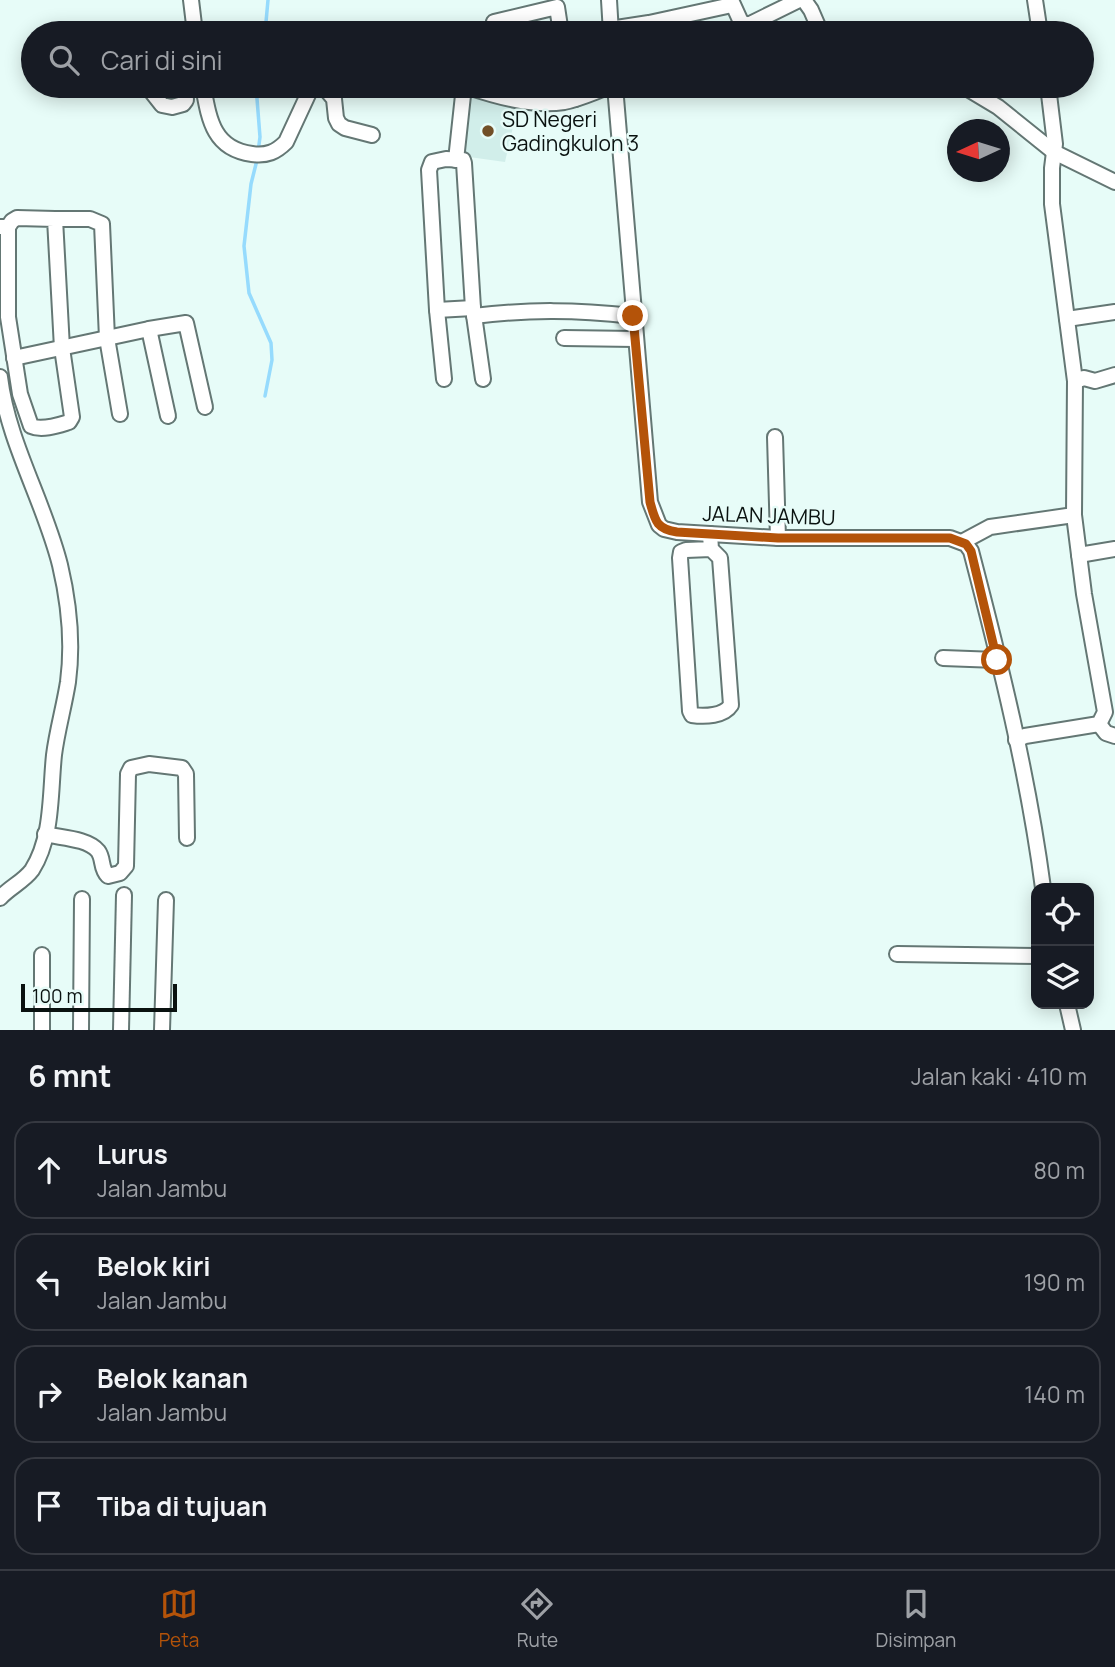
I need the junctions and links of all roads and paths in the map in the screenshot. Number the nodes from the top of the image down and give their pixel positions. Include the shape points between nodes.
1 (191, 0) edge
2 (609, 0) edge
3 (802, 0) edge
4 (1035, 0) edge
5 (731, 3) edge
6 (194, 21) edge
7 (498, 21) edge
8 (560, 21) edge
9 (610, 21) edge
10 (657, 21) edge
11 (740, 21) edge
12 (757, 21) edge
13 (816, 21) edge
14 (1038, 21) edge
15 (154, 98) edge
16 (186, 98) edge
17 (206, 98) edge
18 (306, 98) edge
19 (333, 98) edge
20 (464, 98) edge
21 (512, 98) edge
22 (562, 98) edge
23 (614, 98) edge
24 (983, 98) edge
25 (1049, 98) edge
26 (372, 135) dead end
27 (1054, 152) junction
28 (456, 159) junction
29 (1115, 182) edge
30 (55, 219) junction
31 (4, 227) edge
32 (437, 310) junction
33 (473, 312) junction
34 (1115, 312) edge
35 (633, 316) junction
36 (1067, 319) junction
37 (149, 329) junction
38 (107, 338) junction
39 (564, 338) dead end
40 (635, 339) junction
41 (62, 348) junction
42 (14, 358) junction
43 (1115, 375) edge
44 (0, 377) edge
45 (444, 379) dead end
46 (483, 379) dead end
47 (1075, 381) junction
48 (0, 385) edge
49 (205, 407) dead end
50 (120, 414) dead end
51 (168, 416) dead end
52 (775, 437) dead end
53 (1074, 515) junction
54 (778, 538) junction
55 (710, 541) junction
56 (962, 541) junction
57 (1115, 549) edge
58 (1079, 555) junction
59 (943, 658) dead end
60 (997, 660) junction
61 (1099, 724) junction
62 (1115, 736) edge
63 (1016, 740) junction
64 (45, 834) junction
65 (187, 838) dead end
66 (1042, 883) edge
67 (124, 895) dead end
68 (0, 898) edge
69 (82, 899) dead end
70 (166, 900) dead end
71 (897, 954) dead end
72 (42, 955) dead end
73 (1031, 956) edge
74 (1068, 1009) edge
75 (42, 1030) edge
76 (81, 1030) edge
77 (121, 1030) edge
78 (162, 1030) edge
79 (1073, 1030) edge

1 - 6 street
2 - 9 street
3 - 12 street
3 - 13 street
4 - 14 street
5 - 10 street
5 - 11 street
7 - 8 street via 558,7
15 - 16 street via 172,107
17 - 18 street via 211,122 225,144 258,155 286,142
19 - 26 street via 339,124
20 - 28 street
21 - 22 street via 554,103
23 - 35 street, JALAN JAMBU
24 - 27 street
25 - 27 street
27 - 29 street
27 - 36 street via 1052,204
28 - 32 street via 430,165
28 - 33 street via 463,160 465,168
30 - 31 street via 17,218
30 - 38 street via 90,219 102,224
30 - 41 street
31 - 42 street
32 - 33 street
32 - 45 street
33 - 35 street
33 - 46 street
34 - 36 street
35 - 40 street, JALAN JAMBU
36 - 47 street
37 - 38 street
37 - 49 street via 188,324
37 - 51 street
38 - 41 street
38 - 50 street
39 - 40 street
40 - 55 street, JALAN JAMBU via 654,516 664,529
41 - 42 street
41 - 42 street via 72,417 62,424 32,426
43 - 47 street
44 - 48 street
47 - 53 street
48 - 64 street via 23,466 60,565 68,614 68,682
52 - 54 street
53 - 56 street via 990,527
53 - 58 street
54 - 55 street, JALAN JAMBU
54 - 56 street, JALAN JAMBU via 935,537
55 - 55 street via 720,558 731,705 724,713 697,716 690,711 680,558 681,552
56 - 60 street via 971,551
57 - 58 street
58 - 61 street via 1105,712
59 - 60 street
60 - 63 street
61 - 62 street
61 - 63 street
63 - 66 street
64 - 65 street via 90,845 100,853 104,873 120,873 126,866 128,775 131,768 149,764 182,768 186,774
64 - 68 street via 30,873
67 - 77 street
69 - 76 street
70 - 78 street
71 - 73 street
72 - 75 street
74 - 79 street

